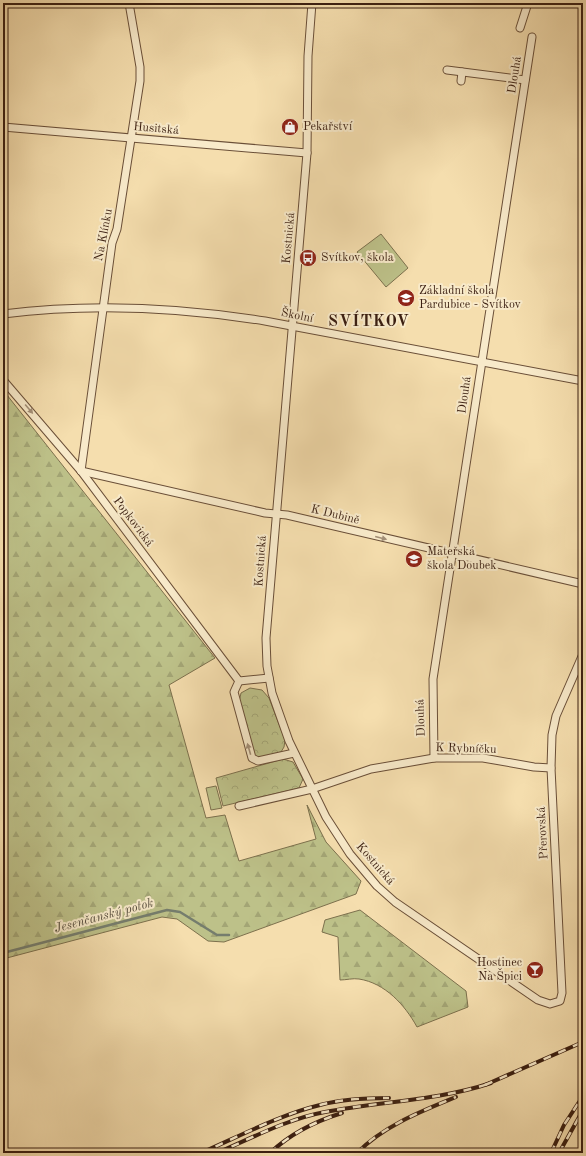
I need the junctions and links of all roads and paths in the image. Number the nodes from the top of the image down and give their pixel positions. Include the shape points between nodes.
1 (130, 3) edge
2 (312, 3) edge
3 (528, 3) edge
4 (520, 28) dead end
5 (532, 37) dead end
6 (447, 70) dead end
7 (462, 72) junction
8 (525, 80) junction
9 (461, 81) dead end
10 (3, 127) edge
11 (131, 137) junction
12 (307, 154) junction
13 (104, 307) junction
14 (3, 314) edge
15 (293, 326) junction
16 (481, 361) junction
17 (3, 380) edge
18 (583, 380) edge
19 (81, 471) junction
20 (275, 514) junction
21 (453, 555) junction
22 (583, 584) edge
23 (583, 654) edge
24 (269, 678) junction
25 (239, 682) junction
26 (294, 753) junction
27 (434, 758) junction
28 (551, 768) junction
29 (312, 789) junction
30 (239, 806) dead end
31 (546, 1003) joint

1 - 11 street, Na Klínku via 140,74
2 - 12 street, Kostnická via 308,56
3 - 4 street
5 - 8 street, Dlouhá
6 - 7 street
7 - 8 street
7 - 9 street
8 - 16 street, Dlouhá
10 - 11 street, Husitská
11 - 12 street, Husitská
11 - 13 street, Na Klínku via 112,243
12 - 15 street, Kostnická
13 - 14 street, Školní
13 - 15 street, Školní via 197,312
13 - 19 street, Na Klínku
15 - 16 street, Školní
15 - 20 street, Kostnická
16 - 18 street, Školní
16 - 21 street, Dlouhá
17 -> 19 street, Popkovická
19 - 20 street, K Dubině
19 - 25 street, Popkovická
20 -> 21 street, K Dubině
20 - 24 street, Kostnická via 266,638
21 - 22 street, K Dubině
21 - 27 street, Dlouhá via 432,685
23 - 28 street, Přerovská via 556,716 552,735
24 - 25 street
24 - 26 street, Kostnická via 277,710
26 -> 25 street via 258,761 252,758 234,692
26 - 29 street, Kostnická
27 - 28 street, K Rybníčku via 483,758
27 - 29 street, K Rybníčku via 371,769
28 - 31 street, Přerovská via 562,993 558,1003
29 - 30 street
29 - 31 street, Kostnická via 335,833 377,886 395,902

